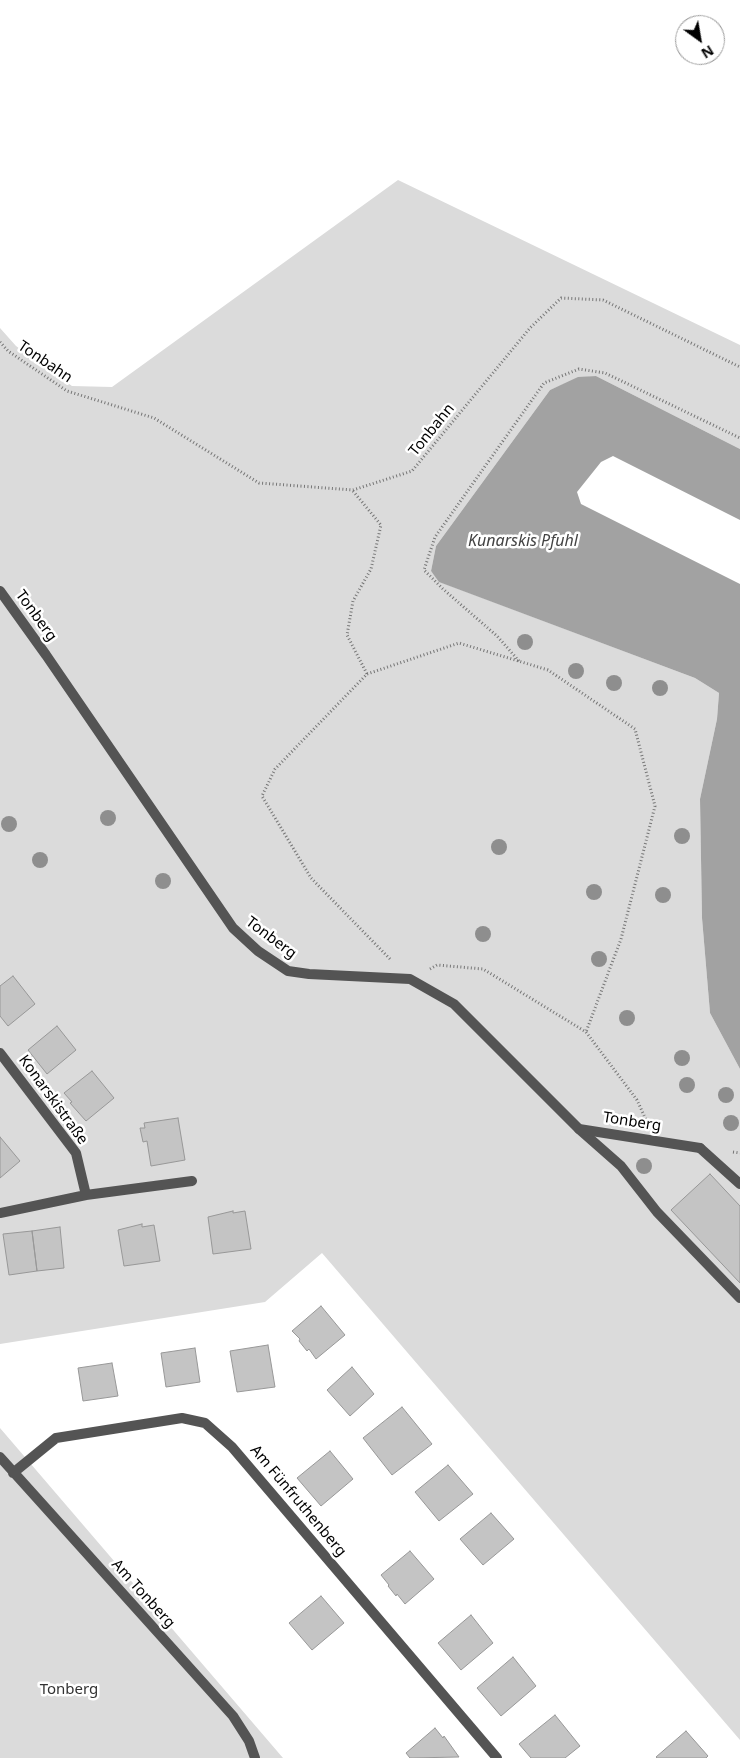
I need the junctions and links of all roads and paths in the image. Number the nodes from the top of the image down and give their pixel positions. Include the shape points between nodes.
1 (0, 342) edge
2 (740, 367) edge
3 (740, 438) edge
4 (353, 490) junction
5 (0, 591) edge
6 (519, 661) junction
7 (367, 674) junction
8 (410, 979) junction
9 (586, 1032) junction
10 (0, 1053) edge
11 (579, 1129) junction
12 (643, 1140) junction
13 (192, 1181) dead end
14 (740, 1184) edge
15 (86, 1195) junction
16 (0, 1213) edge
17 (740, 1298) edge
18 (0, 1457) edge
19 (14, 1473) junction
20 (255, 1758) edge
21 (498, 1758) edge

1 - 4 path, Tonbahn via 8,351 67,391 154,418 259,483
2 - 4 path, Tonbahn via 603,300 560,298 530,328 412,471
3 - 6 path via 605,373 579,369 544,383 435,537 424,570 497,636
4 - 7 path via 381,525 371,569 353,601 347,636
5 - 8 street, Tonberg via 233,928 258,951 288,971
6 - 7 path via 459,643
6 - 9 path via 548,670 634,730 656,806 621,939
7 - 8 path via 275,769 262,796 311,878
8 - 9 path via 438,965 483,969
8 - 11 street, Tonberg via 454,1004
9 - 12 path via 637,1100 647,1123
10 - 15 street, Konarskistraße via 76,1153
11 - 12 street, Tonberg
11 - 17 street via 621,1166 657,1212
12 - 14 street, Tonberg via 700,1148
13 - 15 street
15 - 16 street
18 - 19 street, Am Tonberg
19 - 20 street, Am Tonberg via 233,1716 249,1741
19 - 21 street, Am Fünfruthenberg via 56,1438 182,1418 205,1423 232,1447

